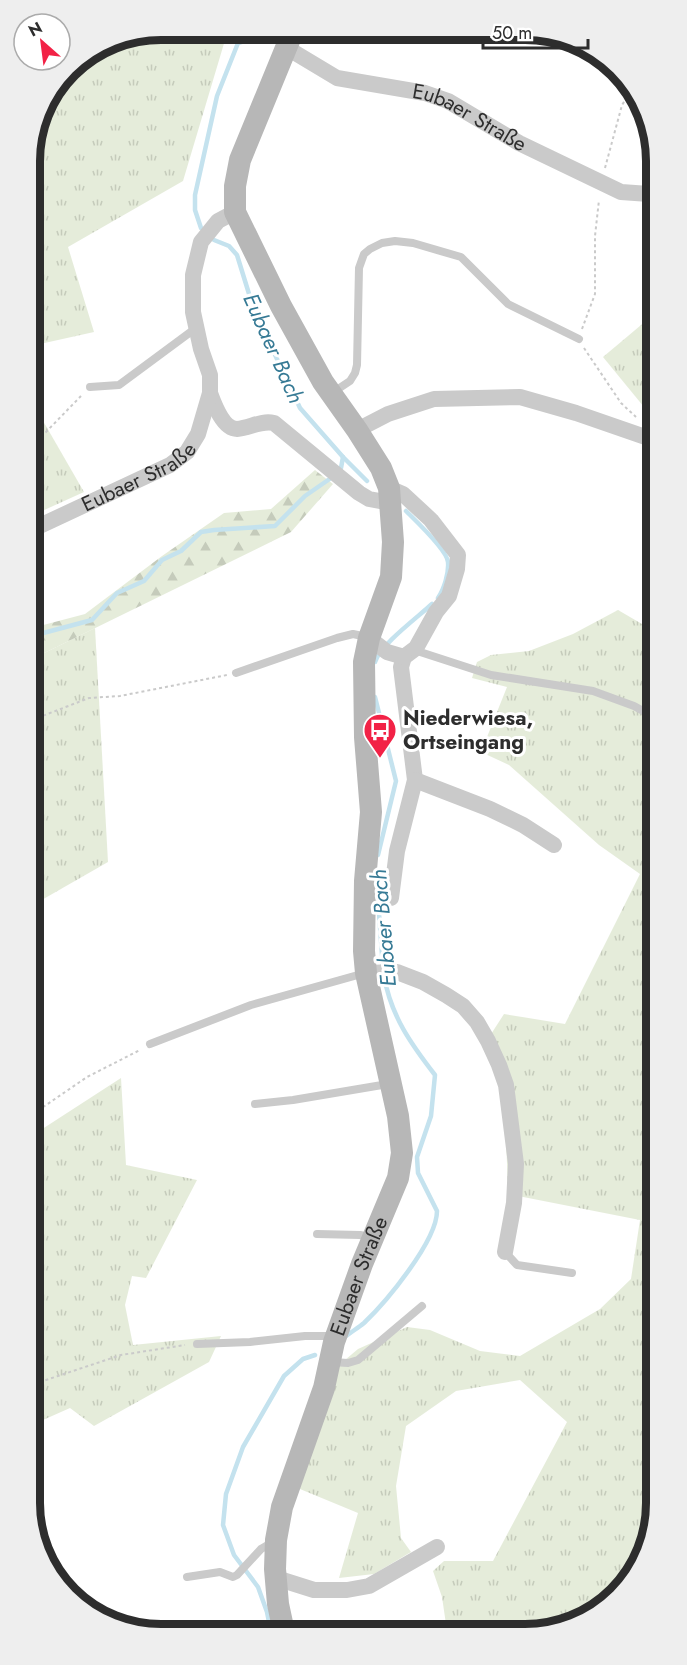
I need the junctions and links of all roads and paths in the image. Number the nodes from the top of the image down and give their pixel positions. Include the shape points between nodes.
1 (289, 41) edge
2 (293, 41) edge
3 (627, 97) edge
4 (601, 182) junction
5 (646, 194) edge
6 (235, 212) junction
7 (196, 328) junction
8 (579, 339) junction
9 (90, 387) joint
10 (210, 393) junction
11 (332, 393) junction
12 (357, 430) junction
13 (646, 433) edge
14 (41, 436) edge
15 (646, 437) edge
16 (390, 496) junction
17 (41, 526) edge
18 (378, 645) junction
19 (409, 654) junction
20 (236, 673) joint
21 (646, 713) edge
22 (41, 717) edge
23 (415, 780) junction
24 (554, 845) dead end
25 (391, 898) dead end
26 (378, 973) junction
27 (150, 1044) joint
28 (391, 1083) junction
29 (255, 1104) dead end
30 (40, 1109) edge
31 (316, 1234) dead end
32 (373, 1238) junction
33 (505, 1252) joint
34 (572, 1273) dead end
35 (422, 1306) dead end
36 (336, 1336) junction
37 (197, 1344) joint
38 (330, 1362) junction
39 (40, 1382) edge
40 (276, 1540) junction
41 (437, 1546) dead end
42 (186, 1576) dead end
43 (276, 1578) junction
44 (282, 1624) edge

1 - 6 street, Eubaer Straße via 240,160
2 - 4 street, Eubaer Straße via 337,78 425,93 448,101 519,143
3 - 4 path
4 - 5 street, Eubaer Straße via 621,192
4 - 8 path via 595,236 595,294
6 - 7 street, Eubaer Straße via 218,221 201,242 193,275
6 - 11 street, Eubaer Straße via 280,306
7 - 9 lane via 119,385
7 - 10 street, Eubaer Straße via 210,375
8 - 11 lane via 508,304 461,257 405,241 382,243 364,254 359,268 355,373
8 - 13 path
9 - 14 path
10 - 16 street, Eubaer Straße via 215,408 230,427 274,423 359,493 369,499
10 - 17 street, Eubaer Straße via 198,434 187,452 171,465
11 - 12 street, Eubaer Straße
12 - 15 street via 388,414 434,399 520,397
12 - 16 street, Eubaer Straße via 381,468
16 - 18 street, Eubaer Straße via 391,577
16 - 19 street, Eubaer Straße via 403,494 431,520 458,555 458,569 449,596
18 - 19 street
18 - 20 lane via 353,634
18 - 26 street, Eubaer Straße via 364,662 371,812 364,951
19 - 21 lane via 490,675 593,691
19 - 23 street, Eubaer Straße via 401,668
20 - 22 path via 120,696 89,698
23 - 24 street via 490,809
23 - 25 street, Eubaer Straße via 397,851
26 - 27 lane via 251,1005
26 - 28 street, Eubaer Straße
26 - 33 street via 407,975 464,1006 477,1022 499,1065 506,1085 516,1164
27 - 30 path via 87,1077
28 - 29 lane
28 - 32 street, Eubaer Straße via 402,1153 398,1178
31 - 32 lane
32 - 36 street, Eubaer Straße
33 - 34 lane via 517,1265
35 - 38 lane via 358,1360
36 - 37 lane
36 - 38 street, Eubaer Straße
37 - 39 path via 121,1355
38 - 40 street, Eubaer Straße via 282,1507
40 - 42 lane via 233,1576 220,1572
40 - 43 street, Eubaer Straße
41 - 43 street via 369,1586 314,1590
43 - 44 street, Eubaer Straße

